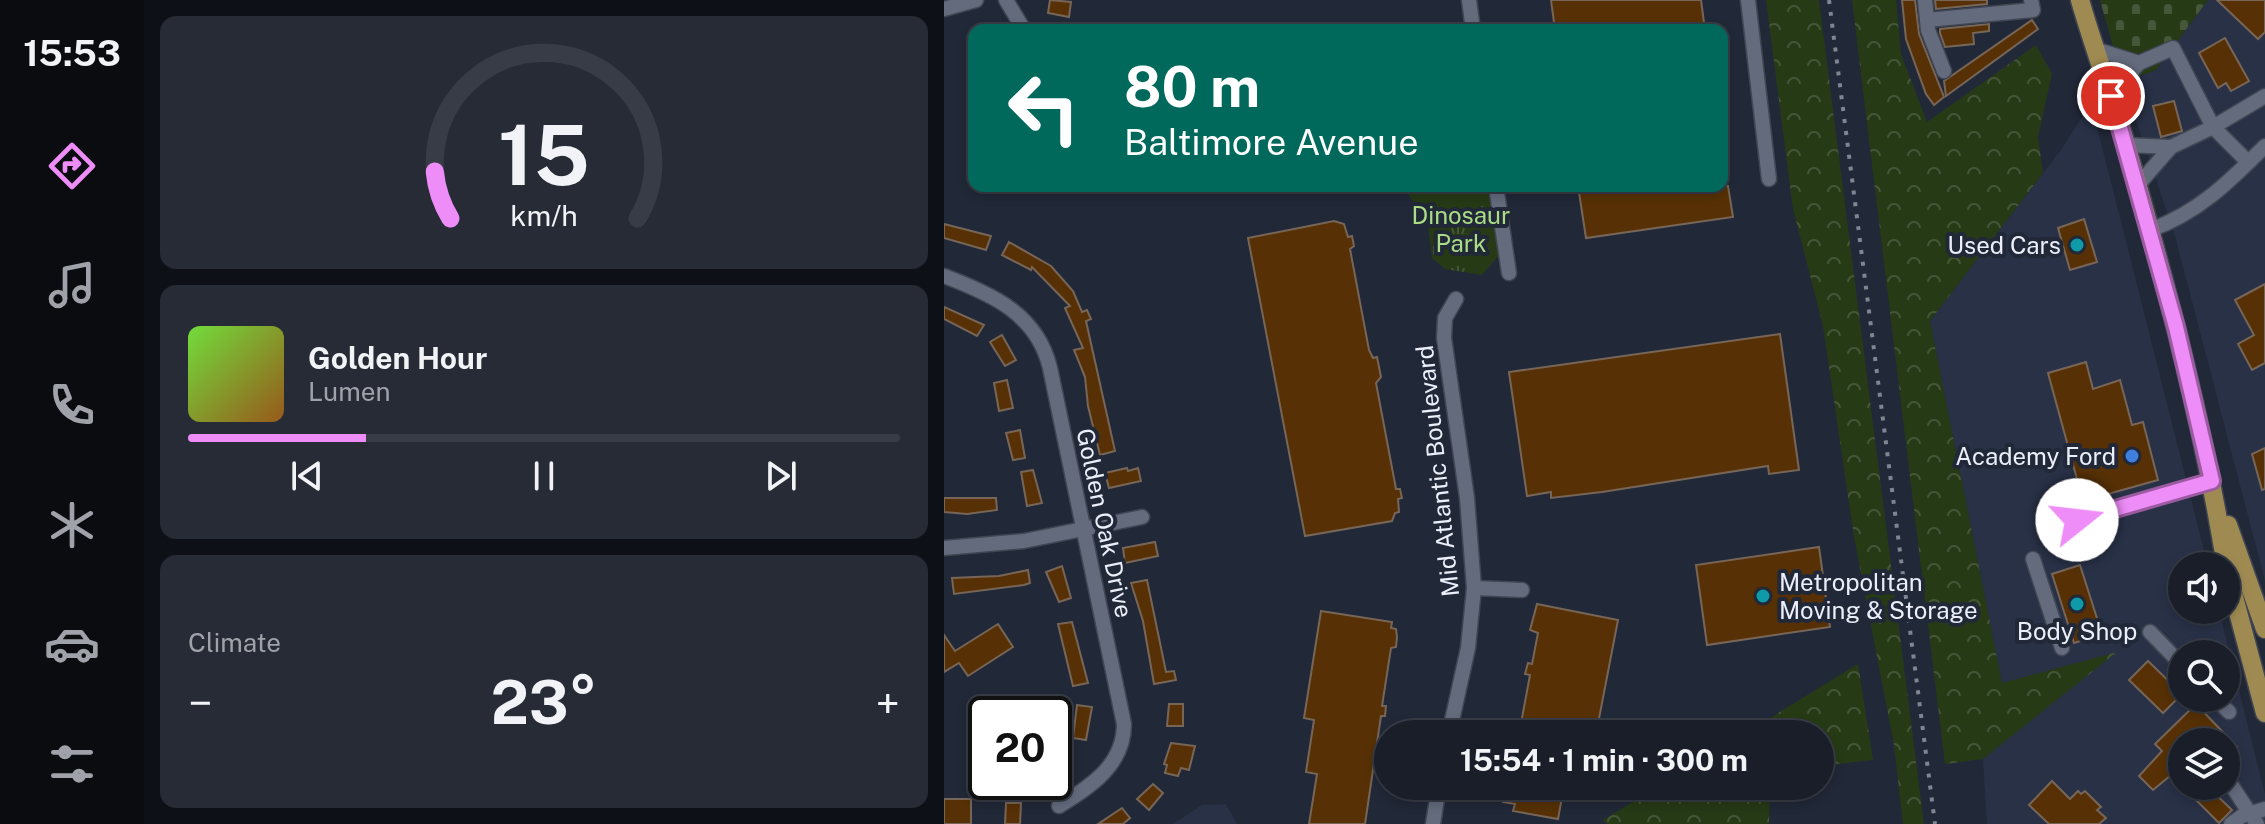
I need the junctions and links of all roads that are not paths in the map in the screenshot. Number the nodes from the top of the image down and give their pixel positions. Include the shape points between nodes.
1 (976, 0) edge
2 (1006, 0) edge
3 (1469, 0) edge
4 (1748, 0) edge
5 (1925, 0) edge
6 (2031, 0) edge
7 (2080, 0) edge
8 (944, 9) edge
9 (1927, 20) junction
10 (1020, 24) edge
11 (1472, 24) edge
12 (2095, 49) junction
13 (2139, 63) junction
14 (1944, 71) dead end
15 (2111, 96) junction
16 (2265, 96) edge
17 (2213, 127) junction
18 (2126, 145) junction
19 (2265, 146) edge
20 (2171, 147) junction
21 (2248, 162) junction
22 (1769, 179) dead end
23 (2137, 186) junction
24 (1497, 192) edge
25 (2150, 230) junction
26 (1509, 273) dead end
27 (944, 276) edge
28 (1456, 299) dead end
29 (2212, 481) junction
30 (1142, 517) dead end
31 (2077, 520) dead end
32 (1084, 530) junction
33 (944, 548) edge
34 (2224, 552) edge
35 (2033, 559) dead end
36 (1474, 588) junction
37 (1522, 590) dead end
38 (2240, 619) edge
39 (2265, 629) edge
40 (2150, 632) dead end
41 (2062, 648) dead end
42 (2168, 651) edge
43 (2265, 713) edge
44 (1452, 720) edge
45 (2240, 794) edge
46 (1437, 800) edge
47 (1059, 806) dead end
48 (2258, 815) edge
49 (1433, 824) edge
50 (2231, 824) edge

1 - 8 street
2 - 10 street
3 - 11 street
4 - 22 street
5 - 9 street
6 - 9 street via 2033,10
7 - 12 main road
9 - 14 street
12 - 13 street
12 - 15 main road
13 - 15 street
13 - 17 street via 2173,48
15 - 18 main road
16 - 17 street
17 - 20 street
17 - 21 street
18 - 20 street
18 - 23 main road
19 - 21 street
20 - 23 street
21 - 25 street via 2205,203
23 - 25 main road
24 - 26 street
25 - 29 main road
27 - 32 street, Golden Oak Drive via 1007,304 1039,338
28 - 36 street, Mid Atlantic Boulevard via 1445,318 1444,338
29 - 31 street
29 - 34 main road
29 - 39 main road
30 - 32 street
32 - 33 street
32 - 47 street, Golden Oak Drive via 1124,733 1105,773
35 - 41 street
36 - 37 street
36 - 44 street, Mid Atlantic Boulevard
38 - 43 main road
40 - 42 street
45 - 48 street
46 - 49 street
48 - 50 street

